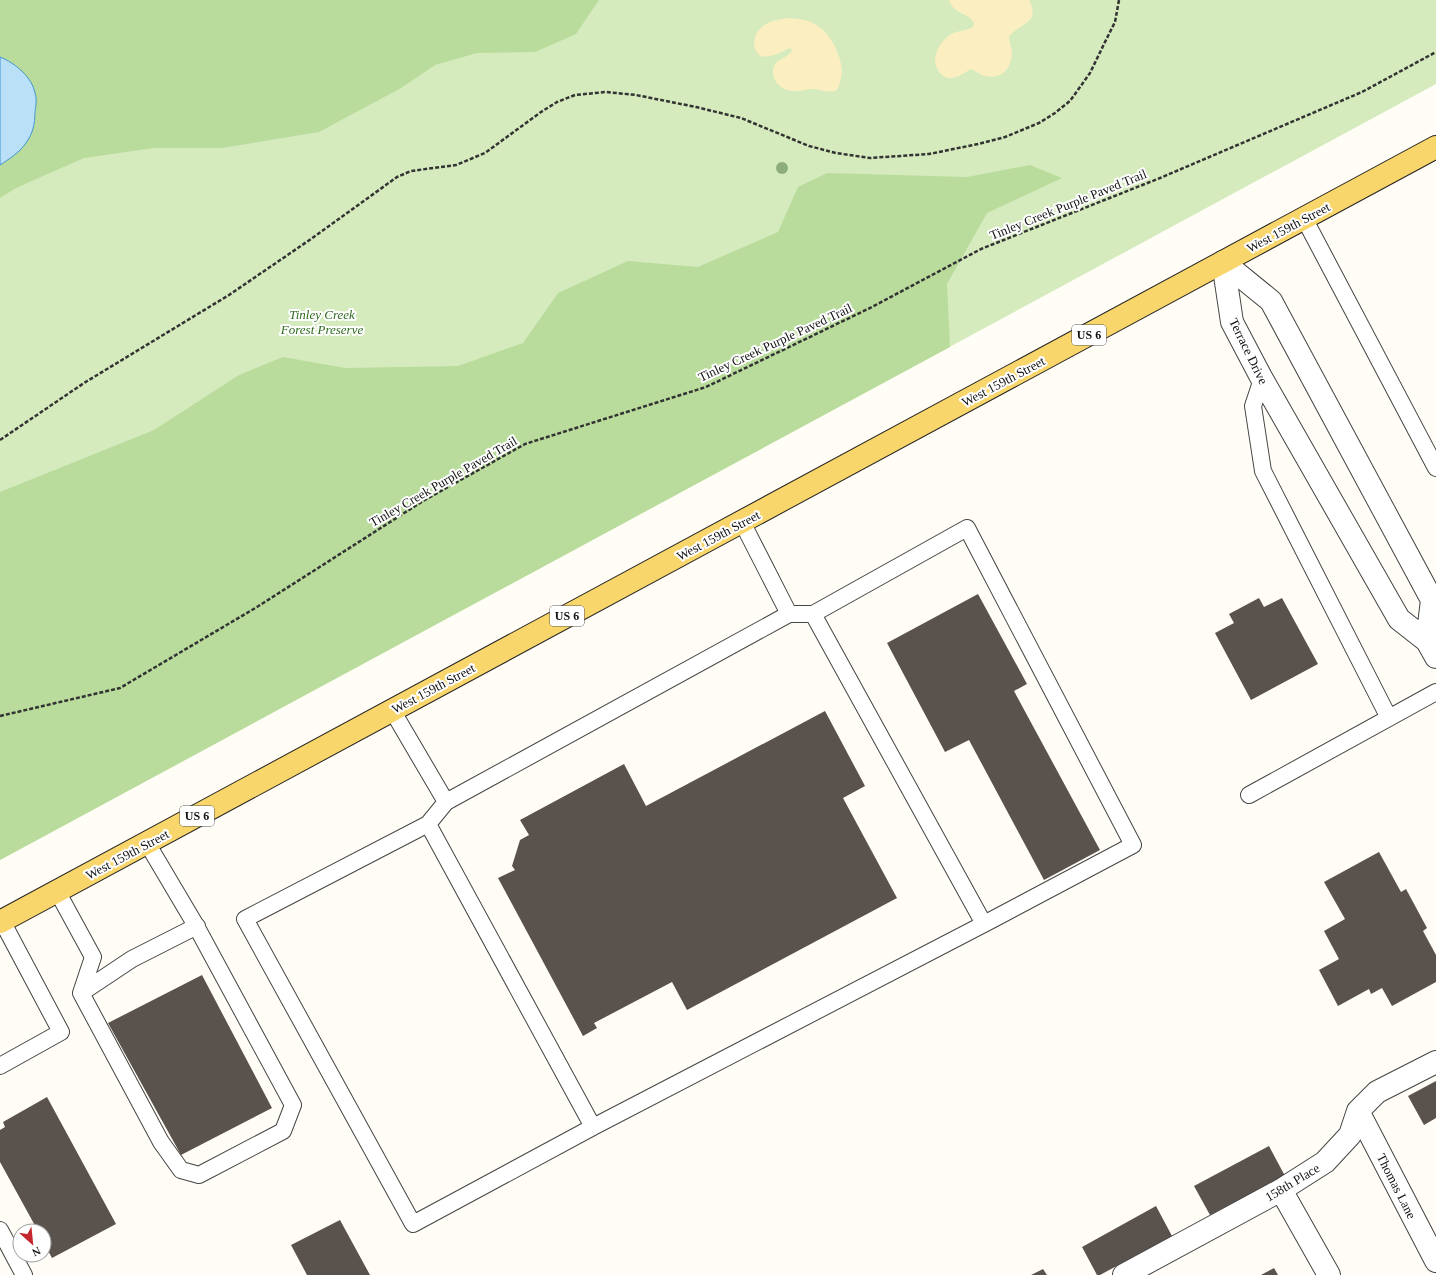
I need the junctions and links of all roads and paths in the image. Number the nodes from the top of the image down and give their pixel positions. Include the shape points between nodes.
1 (1119, 0) edge
2 (1436, 52) edge
3 (1436, 147) edge
4 (1304, 218) junction
5 (1224, 262) junction
6 (1262, 379) junction
7 (0, 440) edge
8 (1436, 468) edge
9 (742, 522) junction
10 (789, 614) junction
11 (813, 614) junction
12 (1433, 645) edge
13 (1436, 692) edge
14 (392, 710) junction
15 (0, 716) edge
16 (1389, 718) junction
17 (1249, 795) dead end
18 (446, 802) junction
19 (428, 824) junction
20 (147, 843) junction
21 (57, 891) junction
22 (1, 921) edge
23 (984, 924) junction
24 (197, 926) junction
25 (81, 993) junction
26 (1436, 1062) edge
27 (0, 1066) edge
28 (1358, 1111) junction
29 (593, 1127) junction
30 (1281, 1190) junction
31 (0, 1230) edge
32 (1436, 1261) edge
33 (24, 1275) edge
34 (1124, 1275) edge
35 (1329, 1275) edge

1 - 7 path via 1114,22 1093,67 1070,101 1039,123 1005,137 929,154 870,158 836,153 809,146 741,118 636,95 606,92 575,95 557,102 485,154 456,164 411,171 397,177 230,295 84,383
2 - 15 path, Tinley Creek Purple Paved Trail via 1362,92 1160,178 981,249 870,308 706,387 525,444 423,501 257,607 120,688
3 - 4 main road, West 159th Street / US 6
4 - 5 main road, West 159th Street / US 6
4 - 8 lane
5 - 6 street, Terrace Drive via 1232,322
5 - 9 main road, West 159th Street / US 6
5 - 12 street, Terrace Drive via 1271,301 1432,600
6 - 12 street, Terrace Drive via 1399,619
6 - 16 lane via 1253,406 1263,472
9 - 10 lane
9 - 14 main road, West 159th Street / US 6
10 - 11 lane
10 - 18 lane
11 - 23 lane
11 - 23 lane via 967,528 1133,845
13 - 16 lane
14 - 18 lane
14 - 20 main road, West 159th Street / US 6
16 - 17 lane
18 - 19 lane
19 - 29 lane
19 - 29 lane via 245,920 413,1224
20 - 21 main road, West 159th Street / US 6
20 - 24 lane
21 - 22 main road, West 159th Street / US 6
21 - 25 lane via 93,957
22 - 27 lane via 61,1032
23 - 29 lane
24 - 25 lane via 132,959
24 - 25 lane via 293,1105 283,1131 199,1175 181,1170 161,1142
26 - 28 street, 158th Place via 1377,1092
28 - 30 street, 158th Place via 1350,1135 1325,1162
28 - 32 street, Thomas Lane
30 - 34 street, 158th Place
30 - 35 street
31 - 33 lane

